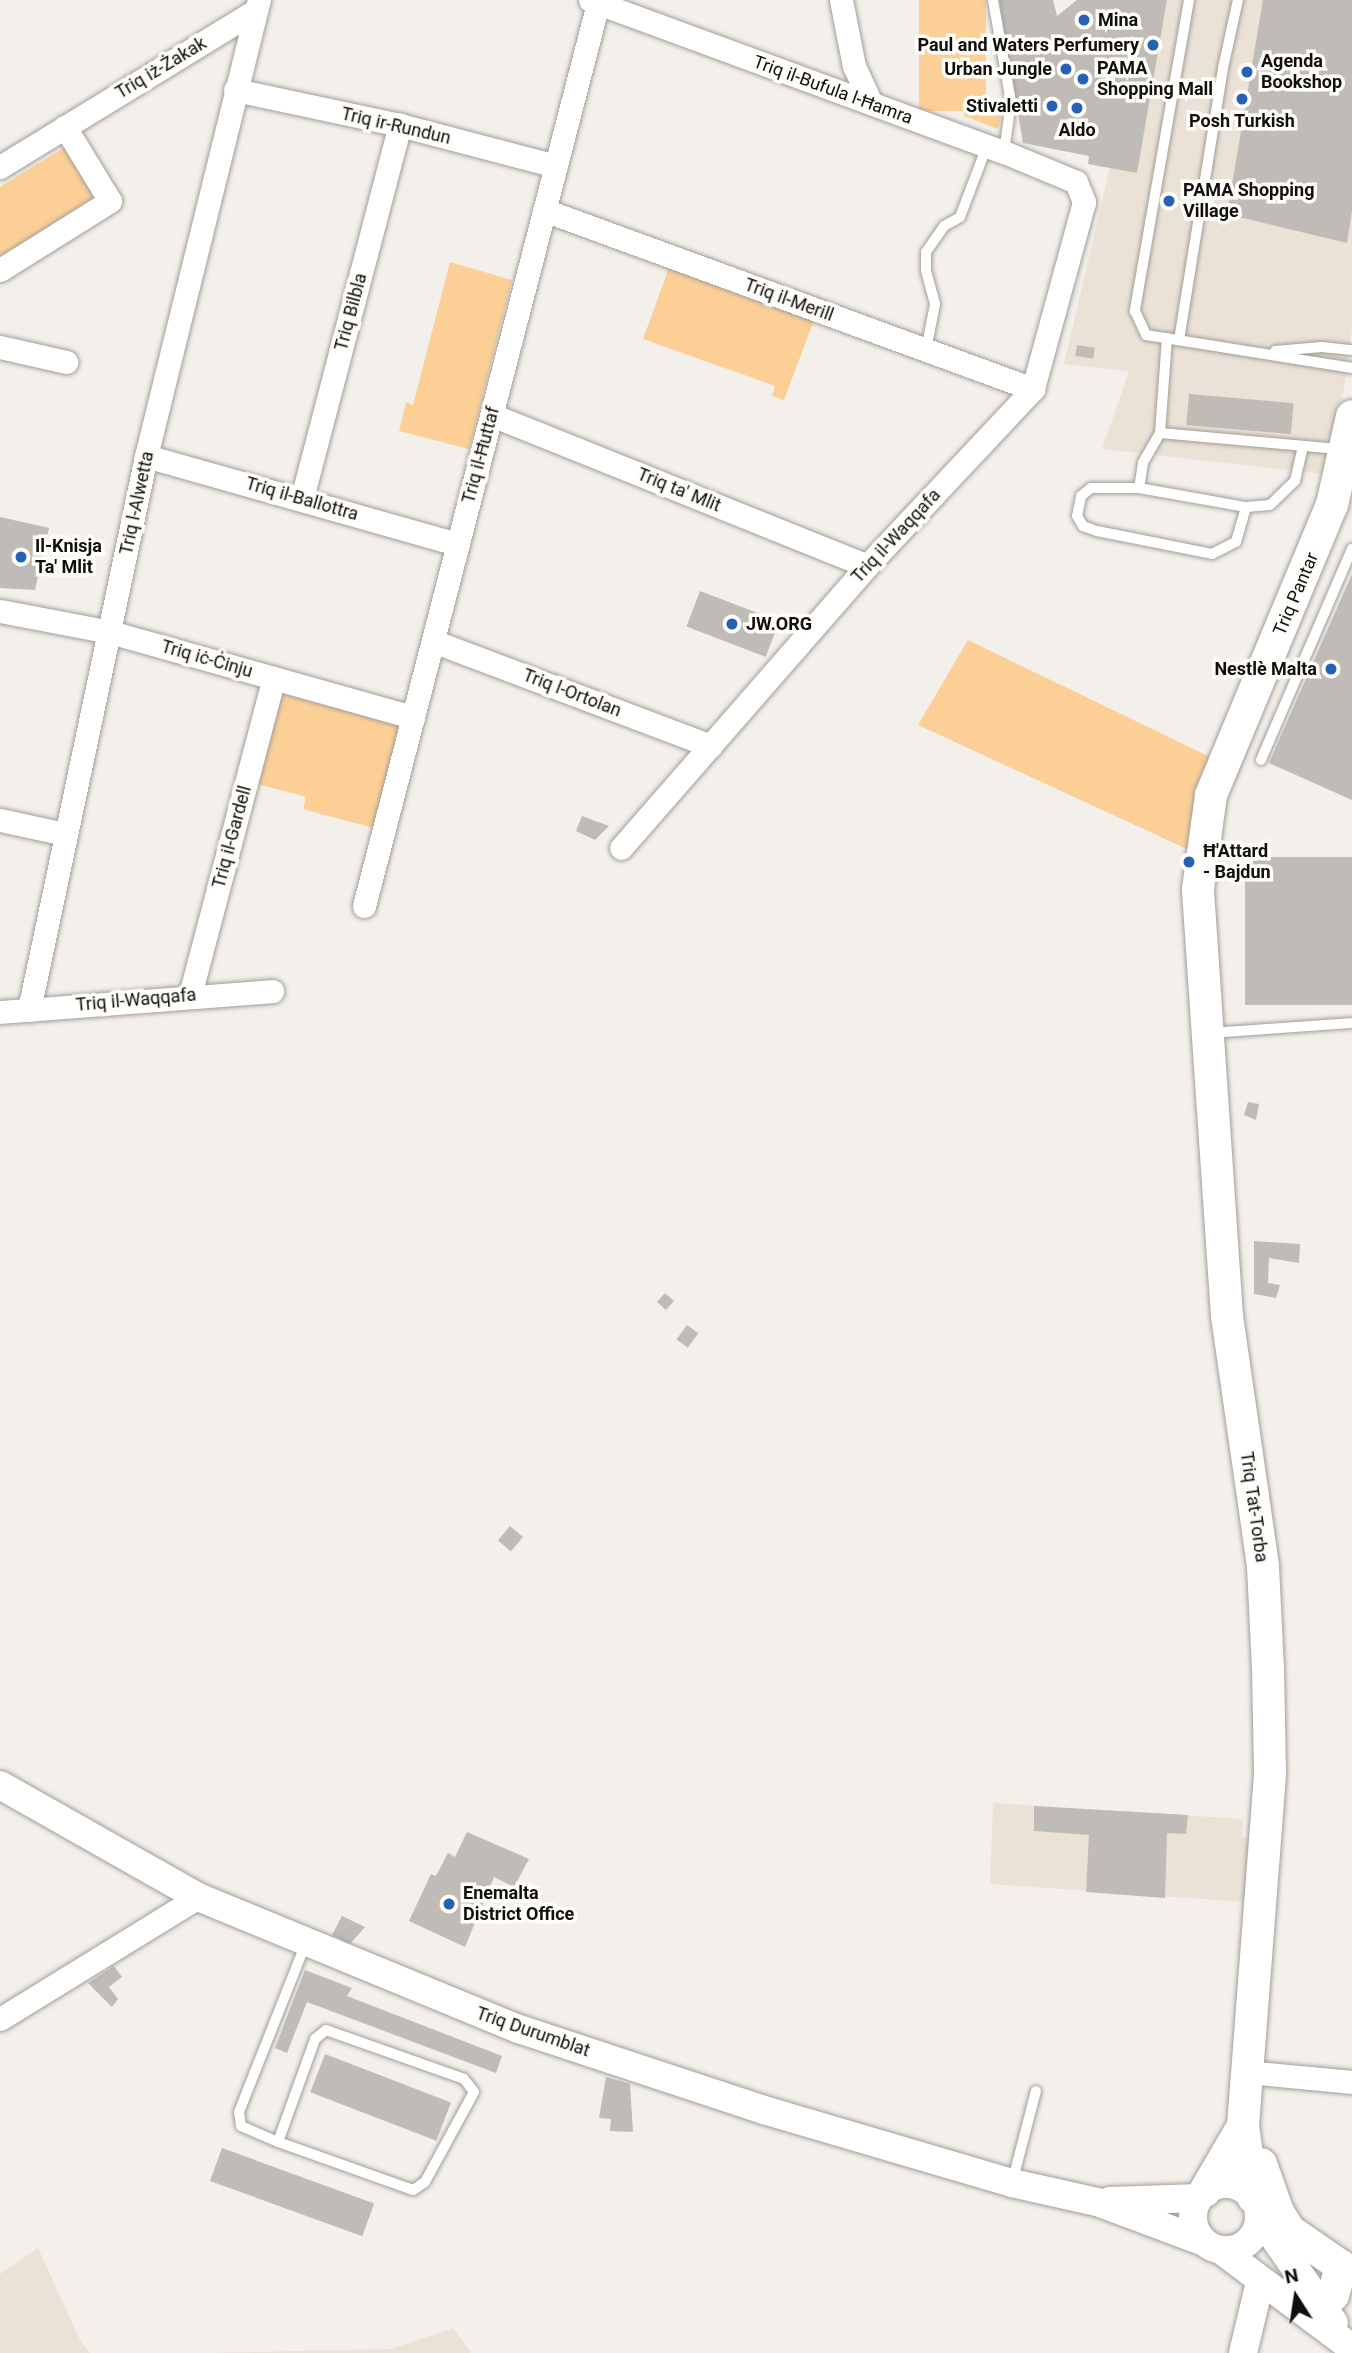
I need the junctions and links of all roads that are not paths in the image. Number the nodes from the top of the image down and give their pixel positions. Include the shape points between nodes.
1 (841, 0) edge
2 (993, 0) edge
3 (1189, 0) edge
4 (1238, 0) edge
5 (594, 2) edge
6 (257, 5) edge
7 (854, 66) junction
8 (827, 88) junction
9 (236, 90) junction
10 (871, 103) junction
11 (400, 125) junction
12 (65, 127) junction
13 (995, 149) junction
14 (556, 166) junction
15 (0, 167) edge
16 (1076, 182) joint
17 (544, 210) junction
18 (0, 270) edge
19 (1167, 338) junction
20 (1179, 340) junction
21 (0, 347) edge
22 (926, 350) junction
23 (1352, 350) edge
24 (1258, 352) junction
25 (66, 362) dead end
26 (1352, 368) edge
27 (1033, 389) junction
28 (492, 415) junction
29 (1160, 433) junction
30 (1351, 434) edge
31 (1303, 447) junction
32 (146, 456) junction
33 (1139, 488) junction
34 (302, 498) junction
35 (1246, 507) junction
36 (458, 544) junction
37 (1352, 549) edge
38 (867, 566) junction
39 (0, 611) edge
40 (110, 632) junction
41 (433, 641) junction
42 (274, 678) junction
43 (413, 717) junction
44 (711, 746) junction
45 (1261, 760) dead end
46 (0, 820) edge
47 (65, 834) junction
48 (621, 848) dead end
49 (1198, 889) joint
50 (364, 906) dead end
51 (272, 991) dead end
52 (190, 995) junction
53 (29, 1010) junction
54 (0, 1012) edge
55 (1352, 1023) edge
56 (1208, 1034) junction
57 (0, 1785) edge
58 (198, 1897) junction
59 (306, 1944) junction
60 (0, 2019) edge
61 (1246, 2072) junction
62 (1352, 2082) edge
63 (1036, 2091) dead end
64 (1244, 2116) junction
65 (278, 2142) junction
66 (1013, 2183) junction
67 (1202, 2194) junction
68 (1097, 2202) junction
69 (1256, 2208) junction
70 (1212, 2246) junction
71 (1346, 2266) edge
72 (1260, 2282) junction
73 (1322, 2305) junction
74 (1349, 2345) edge
75 (1243, 2353) edge

1 - 7 street
2 - 13 lane via 1011,102
3 - 19 lane via 1135,311 1146,335
4 - 20 lane
5 - 8 street, Triq il-Bufula l-Ħamra
5 - 14 street, Triq il-Ħuttaf
6 - 9 street, Triq l-Alwetta
6 - 12 street, Triq iż-Żakak
7 - 8 street
7 - 10 street
8 - 10 street, Triq il-Bufula l-Ħamra
9 - 11 street, Triq ir-Rundun
9 - 32 street, Triq l-Alwetta
10 - 13 street, Triq il-Bufula l-Ħamra
11 - 14 street, Triq ir-Rundun
11 - 34 street, Triq Bilbla
12 - 15 street, Triq iż-Żakak
12 - 18 street via 110,201
13 - 16 street, Triq il-Bufula l-Ħamra
13 - 22 lane via 960,217 944,226 926,252 935,304
14 - 17 street, Triq il-Ħuttaf
16 - 27 street, Triq il-Waqqafa via 1084,202
17 - 22 street, Triq il-Merill
17 - 28 street, Triq il-Ħuttaf
19 - 20 lane
19 - 29 lane
20 - 24 lane
21 - 25 street
22 - 27 street, Triq il-Merill
23 - 24 lane via 1322,347
24 - 26 lane
27 - 38 street, Triq il-Waqqafa
28 - 36 street, Triq il-Ħuttaf
28 - 38 street, Triq ta' Mlit
29 - 31 lane
29 - 33 lane via 1143,463
30 - 31 lane
30 - 49 main road, Triq Pantar via 1299,588 1211,794
31 - 35 lane via 1295,481 1284,494 1270,505
32 - 34 street, Triq il-Ballottra
32 - 40 street, Triq l-Alwetta
33 - 35 lane
33 - 35 lane via 1091,488 1081,496 1077,516 1083,526 1097,531 1212,554 1236,542
34 - 36 street, Triq il-Ballottra
36 - 41 street, Triq il-Ħuttaf
37 - 45 lane
38 - 44 street, Triq il-Waqqafa
39 - 40 street, Triq iċ-Ċinju
40 - 42 street, Triq iċ-Ċinju
40 - 47 street, Triq l-Alwetta
41 - 43 street, Triq il-Ħuttaf
41 - 44 street, Triq l-Ortolan
42 - 43 street, Triq iċ-Ċinju
42 - 52 street, Triq il-Gardell
43 - 50 street, Triq il-Ħuttaf
44 - 48 street, Triq il-Waqqafa
46 - 47 street
47 - 53 street, Triq l-Alwetta
49 - 56 main road, Triq Tat-Torba
51 - 52 street, Triq il-Waqqafa
52 - 53 street, Triq il-Waqqafa
53 - 54 street, Triq il-Waqqafa
55 - 56 lane
56 - 61 main road, Triq Tat-Torba via 1227,1317 1263,1566 1268,1669 1267,1811
57 - 58 street, Triq Durumblat
58 - 59 street, Triq Durumblat
58 - 60 street
59 - 65 lane via 239,2112 241,2126
59 - 66 street, Triq Durumblat via 519,2029
61 - 62 street
61 - 64 main road, Triq Tat-Torba
63 - 66 lane
64 - 67 main road
64 - 69 main road, Triq Tat-Torba
64 - 71 main road via 1278,2212 1290,2231
65 - 65 lane via 413,2190 425,2182 474,2092 464,2079 326,2030 315,2039
66 - 68 street, Triq Durumblat
67 - 68 street, Triq Durumblat
67 - 69 street via 1234,2185
67 - 70 street via 1192,2216
68 - 70 street, Triq Durumblat
69 - 70 street via 1252,2239 1243,2246
69 - 73 street
70 - 72 street, Triq Durumblat
71 - 73 main road via 1333,2295
72 - 74 street, Triq Durumblat
72 - 75 street
73 - 74 street

